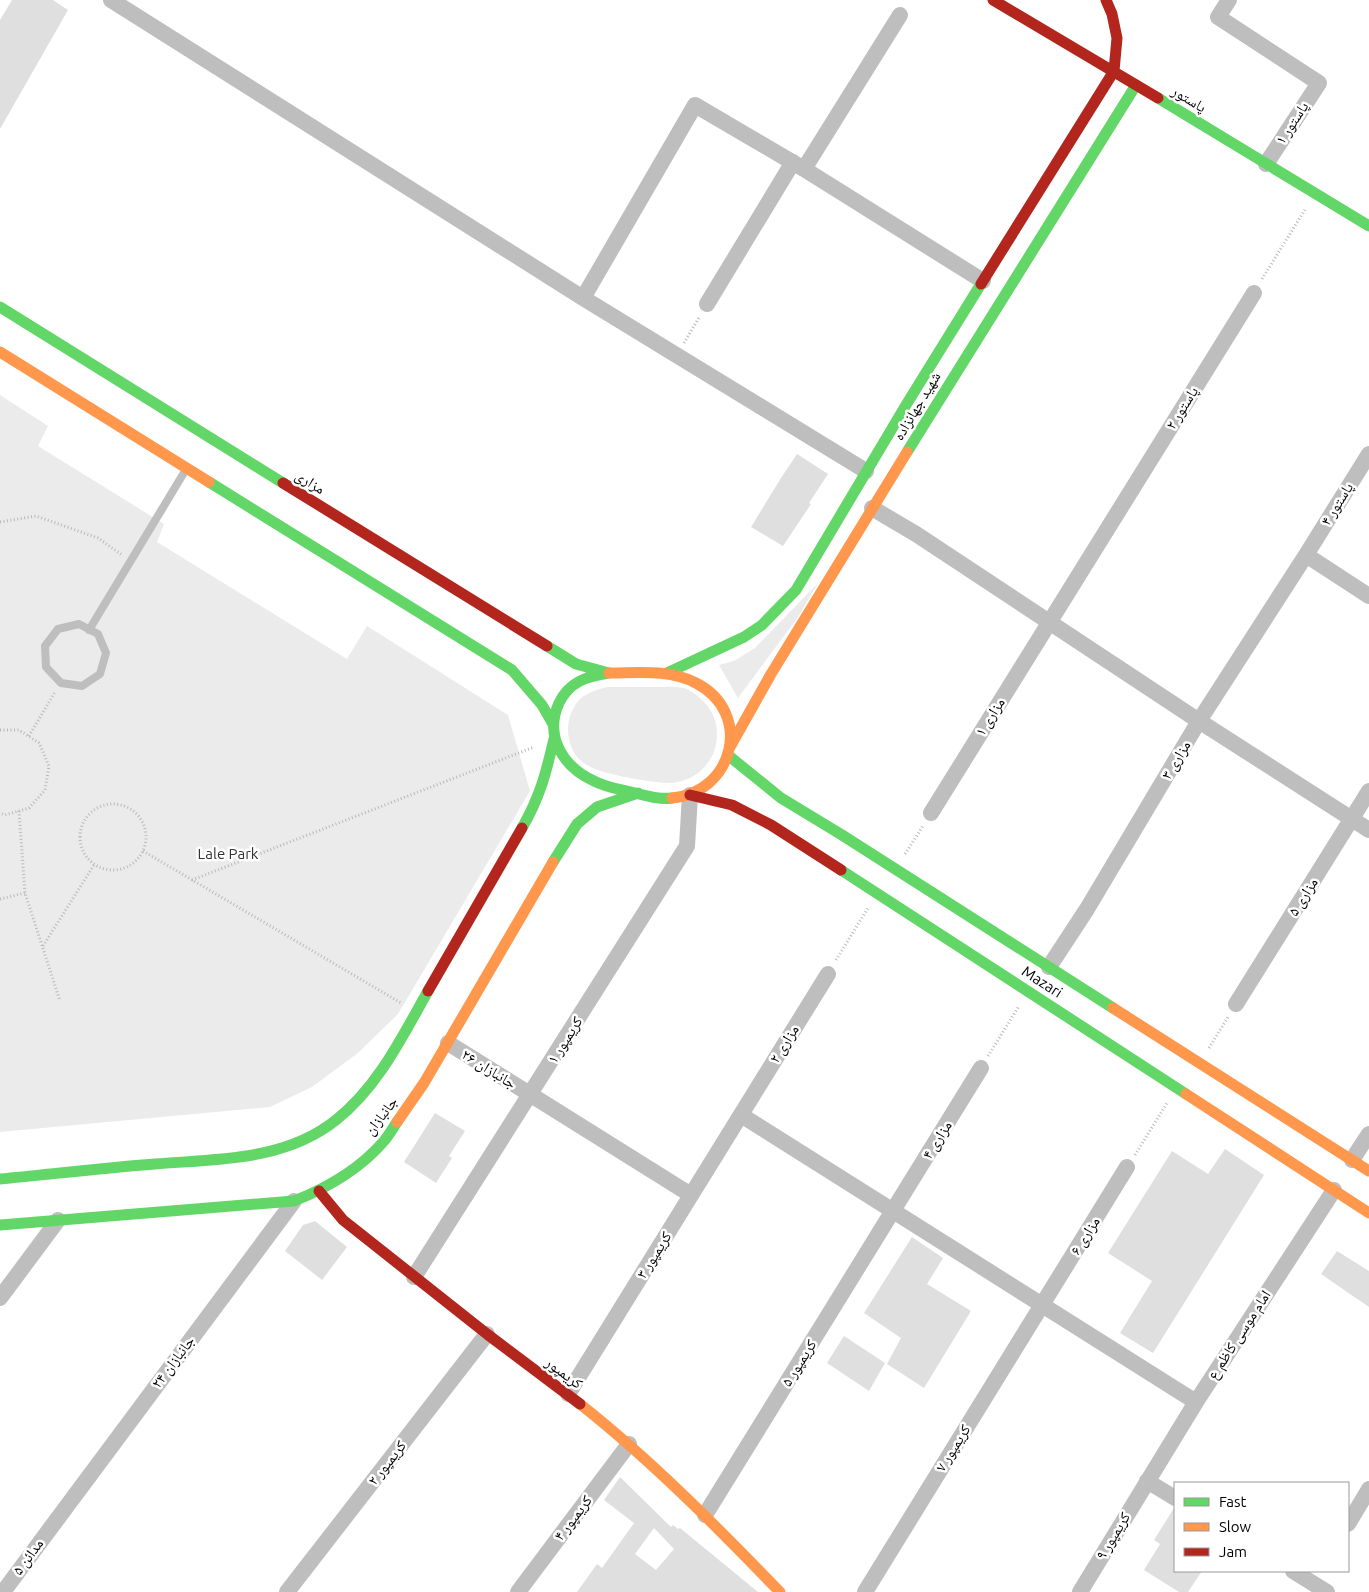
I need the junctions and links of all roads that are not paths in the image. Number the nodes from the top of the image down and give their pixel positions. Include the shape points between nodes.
1 (111, 0) edge
2 (992, 0) edge
3 (1106, 0) edge
4 (1229, 0) edge
5 (900, 15) dead end
6 (1114, 71) junction
7 (1136, 85) junction
8 (1266, 164) junction
9 (799, 166) junction
10 (1369, 226) edge
11 (983, 281) junction
12 (1254, 293) road end
13 (583, 298) junction
14 (707, 304) road end
15 (0, 307) edge
16 (0, 352) edge
17 (1369, 454) edge
18 (187, 468) junction
19 (866, 471) junction
20 (862, 502) junction
21 (1306, 555) junction
22 (1369, 596) edge
23 (1049, 621) junction
24 (89, 630) junction
25 (609, 673) junction
26 (667, 673) junction
27 (1199, 721) junction
28 (554, 724) junction
29 (554, 739) junction
30 (729, 751) junction
31 (1369, 791) edge
32 (638, 793) junction
33 (690, 795) junction
34 (931, 813) road end
35 (1352, 819) junction
36 (1369, 830) edge
37 (1049, 967) junction
38 (828, 974) road end
39 (1236, 1004) road end
40 (448, 1043) junction
41 (981, 1068) road end
42 (530, 1095) junction
43 (740, 1115) junction
44 (1369, 1134) edge
45 (1350, 1164) junction
46 (1127, 1168) road end
47 (1369, 1171) edge
48 (0, 1179) edge
49 (1336, 1186) junction
50 (319, 1192) junction
51 (691, 1195) junction
52 (294, 1201) junction
53 (893, 1211) junction
54 (1369, 1213) edge
55 (58, 1220) junction
56 (0, 1225) edge
57 (414, 1277) junction
58 (0, 1298) edge
59 (1042, 1305) junction
60 (487, 1334) junction
61 (568, 1394) junction
62 (1196, 1402) junction
63 (629, 1444) junction
64 (1147, 1481) junction
65 (1369, 1489) edge
66 (1174, 1497) edge
67 (705, 1515) junction
68 (1349, 1522) edge
69 (53, 1523) joint
70 (1295, 1572) edge
71 (1312, 1582) edge
72 (3, 1592) edge
73 (287, 1592) edge
74 (518, 1592) edge
75 (780, 1592) edge
76 (865, 1592) edge
77 (1080, 1592) edge
78 (1327, 1592) edge

1 - 13 street
2 - 6 main road, پاستور
3 - 6 main road via 1116,38
4 - 8 street, پاستور ۱ via 1218,17 1319,83
5 - 9 street
6 - 7 main road, پاستور
6 - 11 main road, شهید جهانزاده
7 - 8 main road, پاستور
7 - 20 main road, شهید جهانزاده via 958,368
8 - 10 main road, پاستور
9 - 11 street
9 - 13 street via 695,105
9 - 14 street
11 - 19 main road, شهید جهانزاده
12 - 23 street, پاستور ۲
13 - 19 street
15 - 25 main road, مزاری via 576,664
16 - 18 main road
17 - 21 street, پاستور ۴
18 - 24 lane
18 - 28 main road via 512,670
19 - 20 main road, شهید جهانزاده
20 - 23 street
20 - 26 main road, شهید جهانزاده via 778,611 744,637
20 - 30 main road, شهید جهانزاده
21 - 22 street
21 - 27 street, مزاری ۳
23 - 27 street
23 - 34 street, مزاری ۱
24 - 24 lane via 98,634 106,653 100,674 82,686 61,683 46,667 45,646 58,629 79,624
25 - 26 main road
25 - 28 main road via 593,674 565,691 556,710
26 - 30 main road via 693,681 715,696 726,711 730,728
27 - 35 street
27 - 37 street, مزاری ۳
28 - 29 main road
29 - 32 main road via 567,762 578,772 596,782
29 - 48 main road, جانبازان via 534,807 377,1078 352,1107 323,1130 292,1146 249,1156
30 - 33 main road via 718,776
30 - 37 main road, Mazari via 781,798
31 - 35 street, مزاری ۵
32 - 33 main road via 658,798
32 - 40 main road, جانبازان via 597,807 577,824
33 - 42 street, کریمپور ۱ via 688,846
33 - 49 main road, Mazari via 732,805 753,814 1177,1088
35 - 36 street
35 - 39 street, مزاری ۵
37 - 45 main road, Mazari
38 - 43 street, مزاری ۲
40 - 42 street, جانبازان ۲۶
40 - 50 main road, جانبازان via 384,1141 358,1166
41 - 53 street, مزاری ۴
42 - 51 street, جانبازان ۲۶
42 - 57 street, کریمپور ۱
43 - 51 street, کریمپور ۳
43 - 53 street
44 - 45 street
45 - 47 main road, Mazari
46 - 59 street, مزاری ۶
49 - 54 main road, Mazari
49 - 62 street, امام موسی کاظم ع
50 - 52 main road, جانبازان
50 - 57 main road, کریمپور via 343,1220
51 - 61 street, کریمپور ۳
52 - 55 main road, جانبازان
52 - 69 street, جانبازان ۲۴
53 - 59 street
53 - 67 street, کریمپور ۵
55 - 56 main road, جانبازان
55 - 58 street
57 - 60 main road, کریمپور
59 - 62 street
59 - 76 street, کریمپور ۷
60 - 61 main road, کریمپور
60 - 73 street, کریمپور ۲
61 - 63 main road, کریمپور
62 - 64 street, امام موسی کاظم ع
63 - 67 main road, کریمپور
63 - 74 street, کریمپور ۴
64 - 66 street
64 - 77 street, کریمپور ۹
65 - 68 street
67 - 75 main road, کریمپور
69 - 72 street, مدائن ۵
70 - 71 street
71 - 78 street

